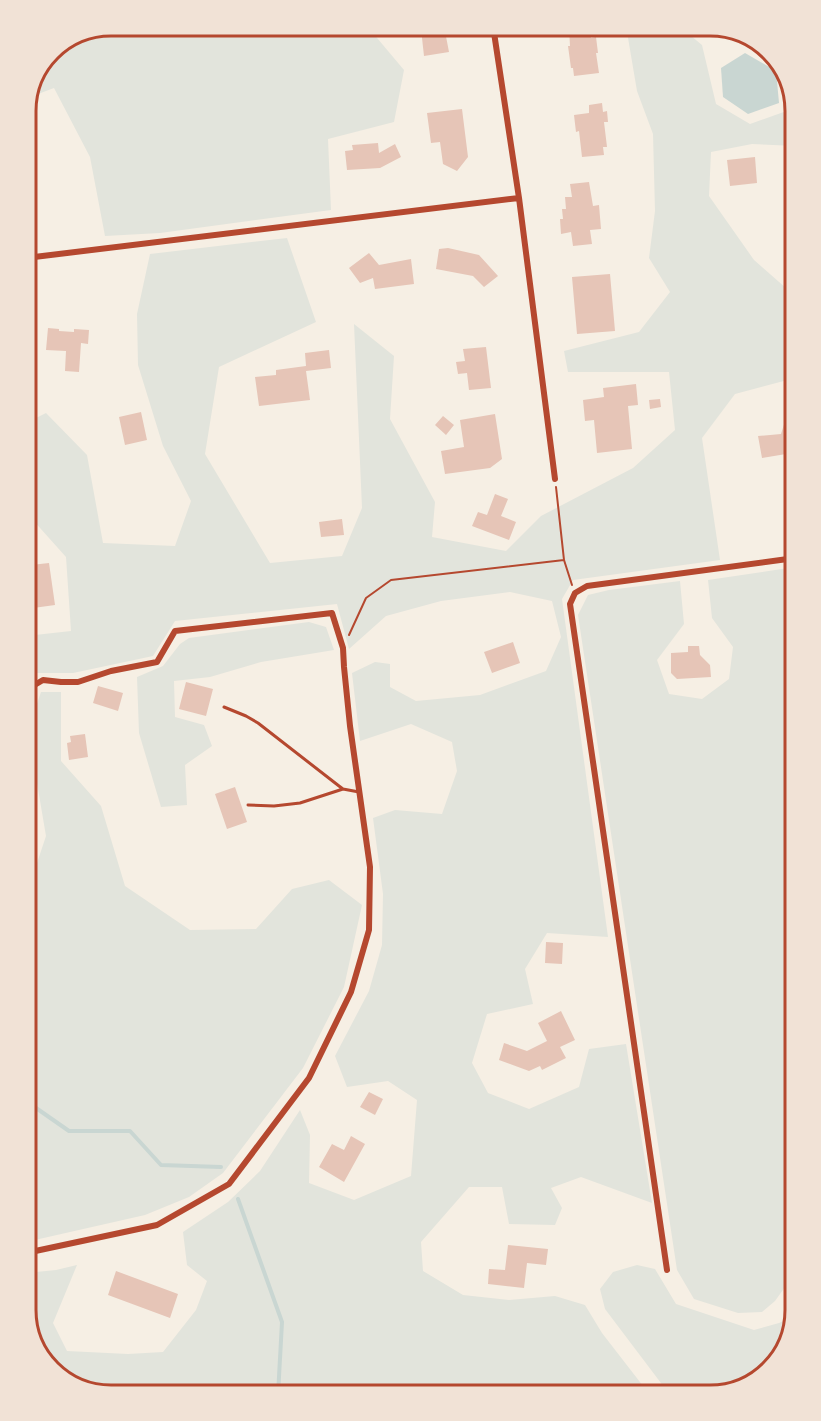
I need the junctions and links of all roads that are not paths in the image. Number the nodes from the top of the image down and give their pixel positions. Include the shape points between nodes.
1 (495, 36) edge
2 (519, 198) junction
3 (36, 257) edge
4 (555, 479) road end
5 (785, 559) edge
6 (36, 684) edge
7 (224, 707) dead end
8 (343, 789) junction
9 (359, 792) junction
10 (248, 805) dead end
11 (36, 1251) edge
12 (667, 1270) dead end

1 - 2 street
2 - 3 street
2 - 4 street
5 - 12 street via 587,586 575,593 570,604
6 - 9 street via 42,680 78,682 157,662 175,631 332,613 343,648
7 - 8 lane via 258,723
8 - 9 lane
8 - 10 lane via 300,803
9 - 11 street via 370,867 369,930 351,992 309,1078 229,1184 157,1225

